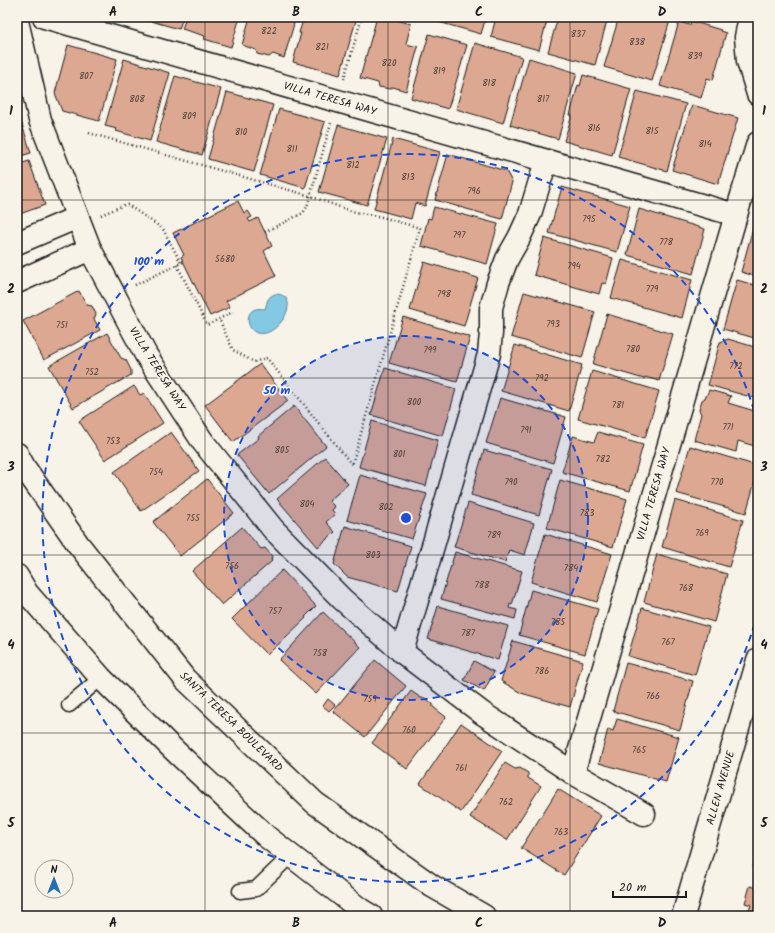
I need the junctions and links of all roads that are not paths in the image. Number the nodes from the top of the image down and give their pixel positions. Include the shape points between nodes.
1 (44, 17) edge
2 (750, 17) edge
3 (17, 21) edge
4 (758, 94) edge
5 (758, 143) edge
6 (546, 161) junction
7 (736, 215) junction
8 (79, 221) junction
9 (17, 243) edge
10 (90, 249) junction
11 (17, 282) edge
12 (17, 454) edge
13 (17, 576) edge
14 (402, 652) junction
15 (758, 660) edge
16 (101, 678) junction
17 (69, 704) dead end
18 (573, 773) junction
19 (644, 814) dead end
20 (291, 855) junction
21 (240, 891) dead end
22 (372, 916) edge
23 (484, 916) edge
24 (683, 916) edge

1 - 6 street, VILLA TERESA WAY
2 - 4 street via 746,37 748,61
3 - 8 street, VILLA TERESA WAY via 40,120
5 - 7 street, VILLA TERESA WAY
6 - 7 street, VILLA TERESA WAY
6 - 14 street via 530,214 498,283 491,308 489,354
7 - 18 street, VILLA TERESA WAY
8 - 9 street
8 - 10 street, VILLA TERESA WAY
10 - 11 street
10 - 14 street, VILLA TERESA WAY via 146,355 203,442 273,529 342,599
12 - 23 street, SANTA TERESA BOULEVARD via 78,544 185,680 314,803 432,886
13 - 16 street via 28,593
14 - 18 street, VILLA TERESA WAY via 482,713
15 - 24 street, ALLEN AVENUE
16 - 17 lane
16 - 20 street via 267,837
18 - 19 street, VILLA TERESA WAY
20 - 21 lane via 256,889
20 - 22 street

